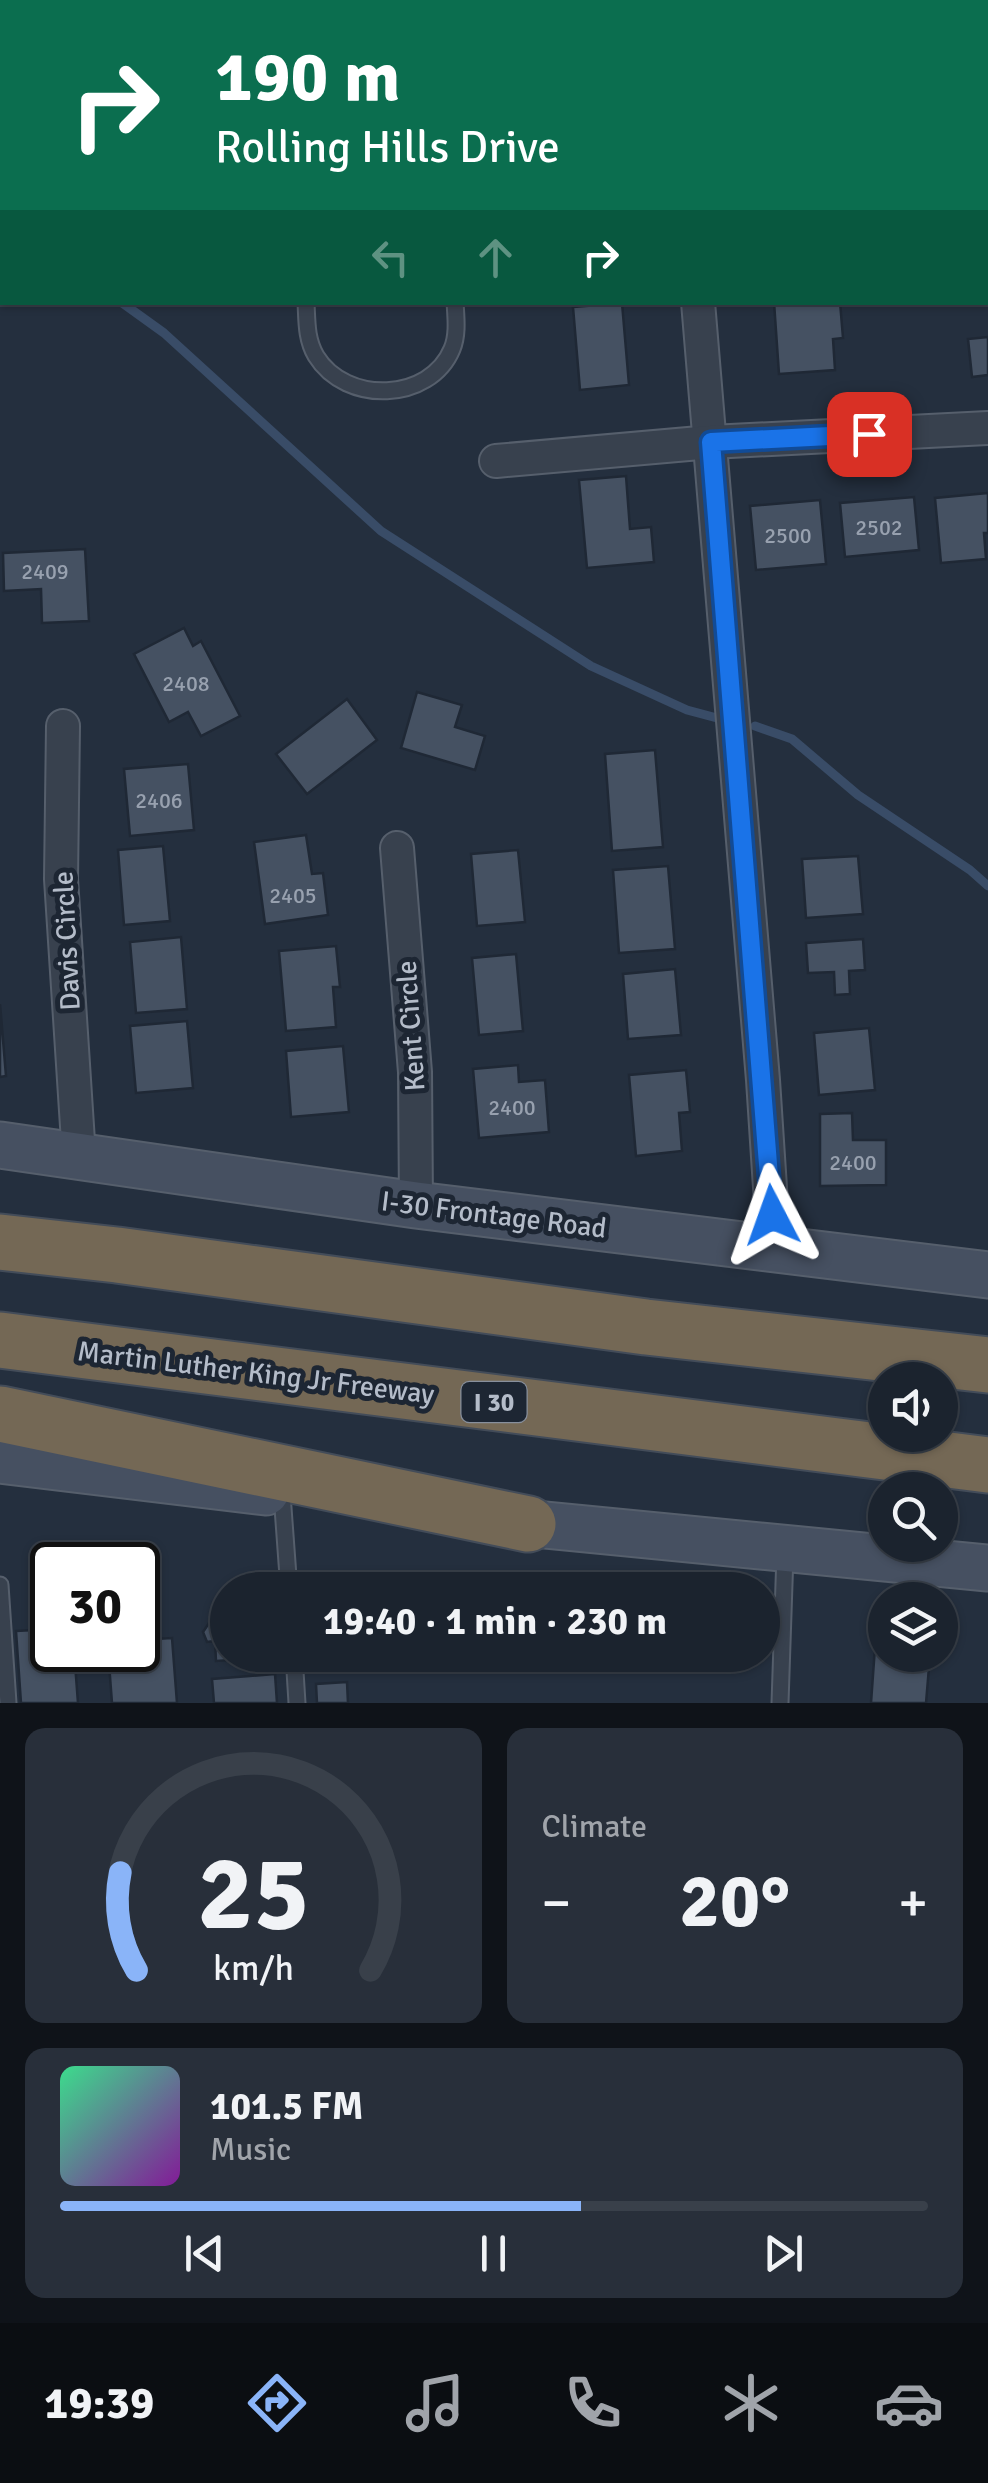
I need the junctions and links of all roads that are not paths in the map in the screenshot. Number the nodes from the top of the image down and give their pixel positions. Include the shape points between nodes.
1 (306, 305) edge
2 (456, 305) edge
3 (698, 305) edge
4 (988, 428) edge
5 (711, 442) junction
6 (496, 461) dead end
7 (63, 726) dead end
8 (397, 848) dead end
9 (0, 1145) edge
10 (79, 1156) junction
11 (416, 1206) junction
12 (0, 1242) edge
13 (774, 1248) junction
14 (988, 1275) edge
15 (0, 1340) edge
16 (988, 1364) edge
17 (0, 1414) edge
18 (0, 1460) edge
19 (988, 1465) edge
20 (282, 1494) junction
21 (528, 1524) junction
22 (785, 1550) junction
23 (988, 1568) edge
24 (288, 1572) edge
25 (0, 1585) edge
26 (295, 1672) edge
27 (8, 1703) edge
28 (297, 1703) edge
29 (780, 1703) edge

1 - 2 lane via 316,355 330,373 373,392 411,385 444,364 456,332
3 - 5 street
4 - 5 street
5 - 6 street
5 - 13 street
7 - 10 street, Davis Circle via 61,879
8 - 11 street, Kent Circle via 415,1072
9 - 10 main road, I-30 Frontage Road
10 - 11 main road, I-30 Frontage Road
11 - 13 main road, I-30 Frontage Road
12 - 16 highway via 646,1327
13 - 14 main road, I-30 Frontage Road
15 - 19 highway, Martin Luther King Jr Freeway / I 30
17 - 21 highway
18 - 20 main road
20 - 21 main road
20 - 24 lane
21 - 22 main road
22 - 23 main road
22 - 29 lane
25 - 27 lane
26 - 28 lane

